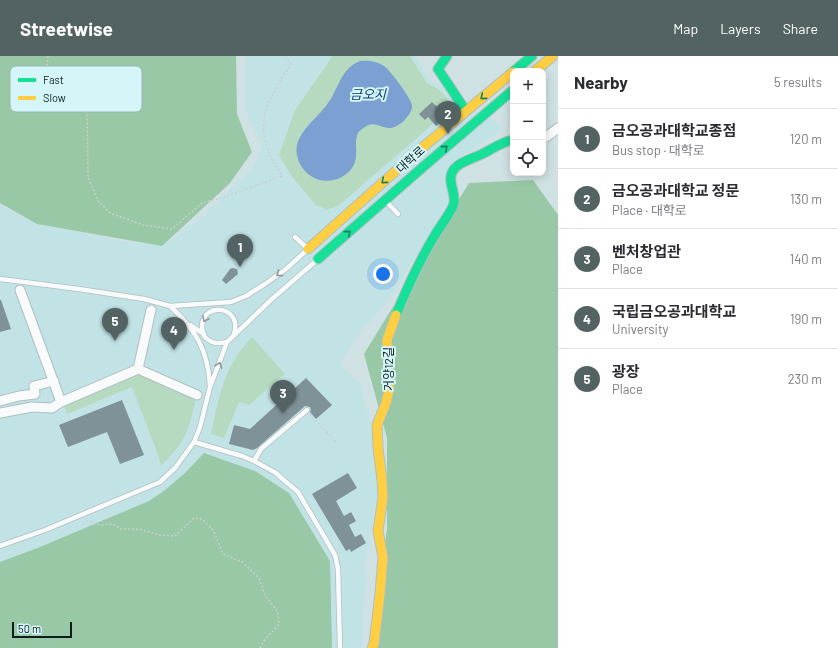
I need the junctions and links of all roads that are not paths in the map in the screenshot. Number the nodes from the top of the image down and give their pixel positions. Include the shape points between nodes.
1 (446, 56) edge
2 (532, 56) edge
3 (552, 56) edge
4 (517, 68) edge
5 (538, 68) edge
6 (510, 74) edge
7 (510, 93) edge
8 (466, 112) junction
9 (558, 128) edge
10 (546, 137) edge
11 (510, 140) edge
12 (386, 200) junction
13 (398, 214) dead end
14 (295, 237) dead end
15 (308, 249) junction
16 (318, 259) junction
17 (0, 279) edge
18 (20, 290) dead end
19 (231, 302) junction
20 (170, 306) junction
21 (151, 310) dead end
22 (216, 310) junction
23 (187, 323) junction
24 (204, 334) junction
25 (234, 334) junction
26 (227, 342) junction
27 (138, 369) junction
28 (54, 381) junction
29 (210, 387) junction
30 (197, 395) dead end
31 (0, 401) edge
32 (61, 402) junction
33 (306, 410) road end
34 (0, 412) edge
35 (194, 442) junction
36 (254, 460) junction
37 (0, 546) edge
38 (340, 648) edge
39 (372, 648) edge

1 - 8 street via 438,69
2 - 4 street, 대학로
3 - 5 street
6 -> 8 street, 대학로
12 -> 7 street, 대학로
8 -> 15 street, 대학로
9 - 10 street
11 - 39 street, 거양12길 via 464,161 455,168 451,175 454,204 417,269 387,340 389,390 377,425 384,497 378,531 383,557
12 - 13 lane
16 -> 12 street, 대학로
14 - 15 lane
15 - 16 lane
15 -> 19 lane via 265,284
16 - 25 lane
17 - 20 lane via 144,299
18 - 28 street
19 - 20 lane
19 - 22 lane
20 - 23 lane
21 - 27 street
22 -> 24 lane via 211,311 204,319
22 - 25 lane via 231,314 236,324
23 - 24 lane
23 - 29 lane via 201,344 210,377
24 - 26 lane via 216,344
25 - 26 lane
29 -> 26 lane
27 - 30 street
27 - 32 street
28 - 31 street via 34,386 35,394
28 - 32 street
29 - 35 lane
32 - 34 street via 52,408 32,407
33 - 36 lane via 261,449
35 - 36 lane
35 - 37 lane via 175,468 160,482
36 - 38 lane via 276,473 298,492 335,555 338,569

